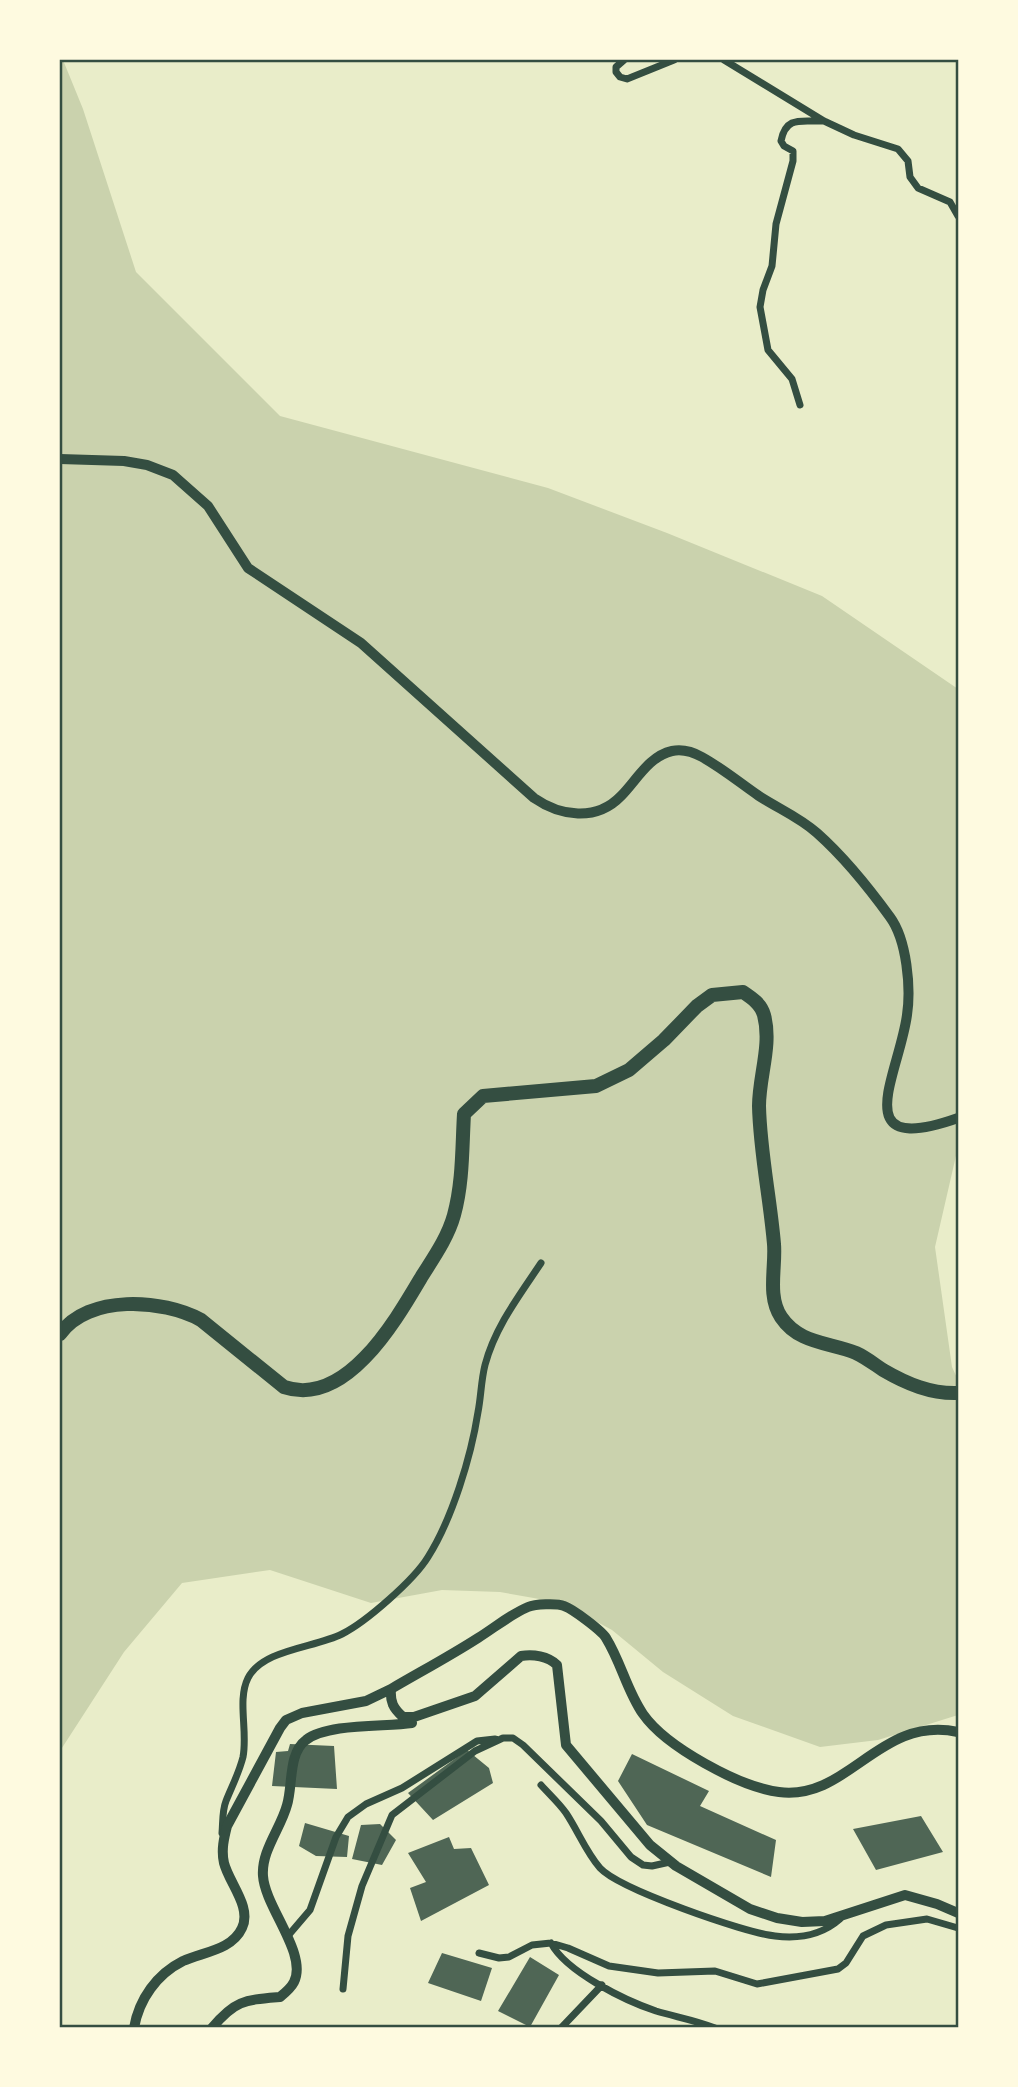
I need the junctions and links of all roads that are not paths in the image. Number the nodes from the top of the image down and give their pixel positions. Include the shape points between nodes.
1 (624, 60) edge
2 (674, 60) edge
3 (724, 60) edge
4 (824, 121) junction
5 (958, 215) edge
6 (800, 405) dead end
7 (60, 459) edge
8 (958, 1118) edge
9 (541, 1264) dead end
10 (60, 1334) edge
11 (958, 1393) edge
12 (391, 1689) junction
13 (441, 1708) junction
14 (958, 1732) edge
15 (503, 1738) junction
16 (541, 1785) dead end
17 (222, 1844) junction
18 (670, 1862) junction
19 (958, 1913) edge
20 (846, 1914) junction
21 (958, 1928) edge
22 (287, 1937) junction
23 (551, 1943) junction
24 (479, 1953) dead end
25 (602, 1986) junction
26 (343, 1989) dead end
27 (134, 2028) edge
28 (212, 2028) edge
29 (561, 2028) edge
30 (715, 2028) edge

1 - 2 street via 616,72 627,79
3 - 4 street
4 - 5 street via 898,149 918,188 950,202
4 - 6 street via 792,122 784,127 781,141 793,151 793,161 760,307 768,350 792,379
7 - 8 street via 124,461 173,475 208,506 248,568 361,643 549,809 566,814 599,809 618,799 654,759 686,750 803,821 892,920 903,948 907,1015 887,1096 888,1116 902,1129 915,1130
9 - 17 street via 491,1348 465,1472 427,1560 358,1624 342,1634 265,1660 248,1678 243,1696 246,1737 223,1811
10 - 11 highway via 75,1319 110,1305 148,1304 186,1311 284,1387 295,1391 326,1386 355,1367 382,1340 444,1239 454,1216 462,1172 464,1114 483,1096 596,1086 629,1070 712,995 743,992 757,1002 764,1016 766,1054 759,1102 774,1246 773,1297 780,1316 802,1336 857,1353 918,1388
12 - 13 street via 394,1708 403,1717
12 - 14 street via 529,1606 563,1605 605,1636 643,1714 661,1734 724,1773 778,1792 805,1793 820,1788 910,1733 929,1729
12 - 17 street via 286,1720 227,1826
13 - 18 street via 475,1696 521,1656 551,1660 557,1665 566,1745
13 - 22 street via 416,1722 314,1735 297,1750 288,1804 262,1873 264,1888
15 - 18 street via 523,1745 631,1857 643,1865
15 - 22 street via 477,1741 348,1817 336,1837 310,1910
15 - 26 street via 475,1751 392,1815 362,1886 348,1936
16 - 20 street via 565,1812 601,1869 620,1883 776,1936 821,1932
17 - 27 street via 224,1862 245,1914 243,1927 227,1945 168,1970 142,2001
18 - 20 street via 750,1909 776,1918 813,1922
19 - 20 street via 905,1895
21 - 23 street via 927,1919 886,1925 863,1936 838,1969 757,1984 715,1971 658,1973 609,1966
22 - 28 street via 297,1968 288,1990 279,1997 232,2006
23 - 24 street via 532,1945 509,1957
23 - 25 street via 562,1959
25 - 29 street
25 - 30 street via 658,2011

